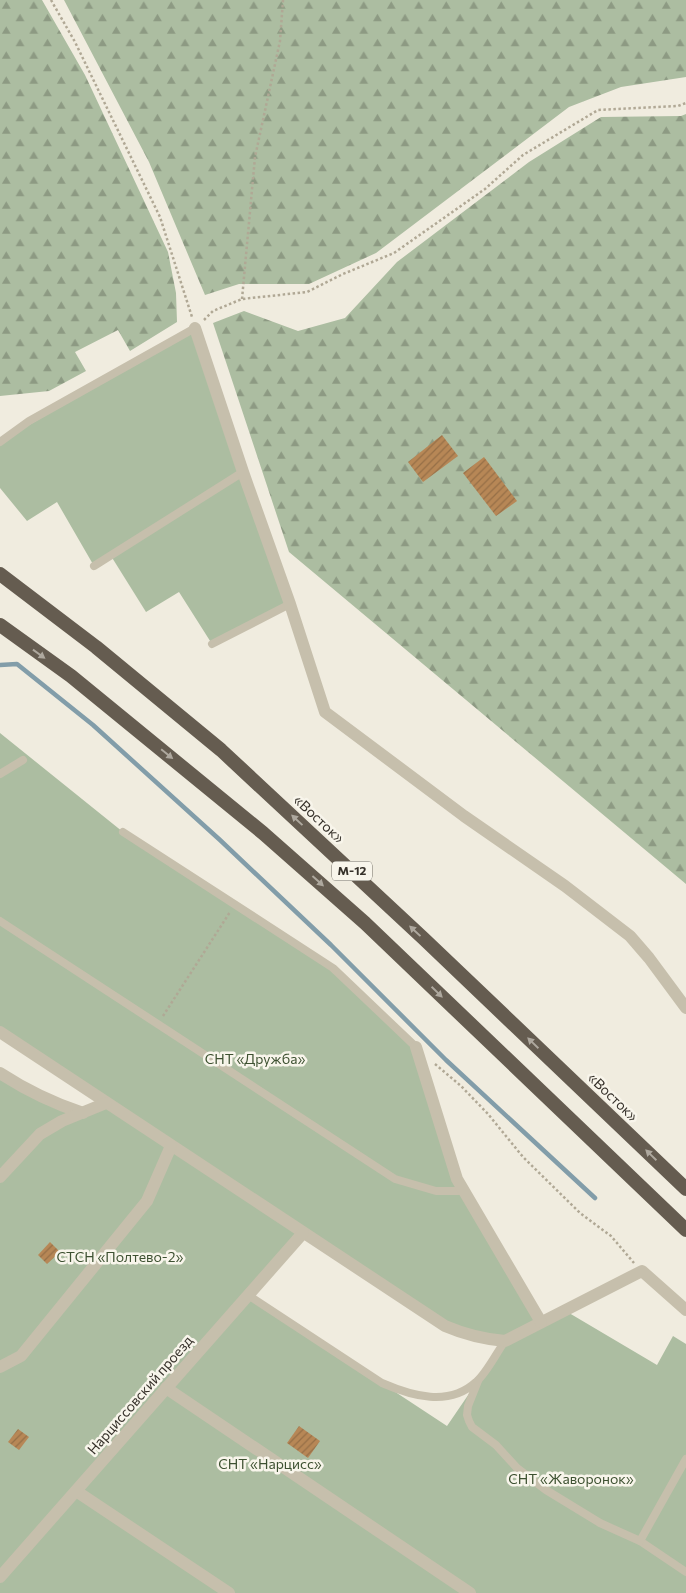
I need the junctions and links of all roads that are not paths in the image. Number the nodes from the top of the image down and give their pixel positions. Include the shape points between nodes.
1 (195, 328) joint
2 (0, 442) edge
3 (242, 472) junction
4 (94, 566) dead end
5 (0, 574) edge
6 (290, 604) junction
7 (0, 625) edge
8 (212, 644) dead end
9 (23, 760) dead end
10 (0, 774) edge
11 (122, 832) dead end
12 (0, 921) edge
13 (686, 1008) edge
14 (0, 1032) edge
15 (416, 1047) joint
16 (0, 1073) edge
17 (106, 1103) junction
18 (83, 1113) junction
19 (171, 1146) junction
20 (0, 1177) edge
21 (686, 1189) edge
22 (464, 1191) junction
23 (686, 1230) edge
24 (303, 1232) junction
25 (248, 1295) junction
26 (686, 1310) edge
27 (542, 1322) junction
28 (505, 1341) junction
29 (0, 1367) edge
30 (478, 1382) junction
31 (166, 1388) junction
32 (686, 1459) edge
33 (76, 1491) junction
34 (640, 1541) junction
35 (686, 1572) edge
36 (0, 1577) edge
37 (228, 1593) edge
38 (470, 1593) edge

1 - 2 lane via 29,420
1 - 3 street
3 - 4 lane
3 - 6 street
21 -> 5 highway, «Восток» / М-12 via 221,750 96,647
6 - 8 lane
6 - 13 street via 324,712 630,936
7 -> 23 highway, М-12 via 71,676 263,833 365,923
9 - 10 lane
11 - 15 lane via 333,968
12 - 22 lane via 395,1179 436,1191
14 - 17 street
15 - 22 street via 457,1179
16 - 18 street via 59,1105
17 - 18 street
17 - 19 street
18 - 20 street via 40,1134
19 - 24 street
19 - 29 street via 147,1201 21,1356
22 - 27 street
24 - 25 street, Нарциссовский проезд
24 - 28 street via 445,1326 486,1340
25 - 30 lane via 382,1383 403,1392 423,1397 444,1397 461,1393
25 - 31 street, Нарциссовский проезд
26 - 27 street via 642,1271
27 - 28 street
28 - 30 lane
30 - 34 lane via 468,1406 467,1415 472,1427 546,1490 600,1523
31 - 33 street, Нарциссовский проезд
31 - 38 street
32 - 34 lane
33 - 36 street, Нарциссовский проезд
33 - 37 street
34 - 35 lane

